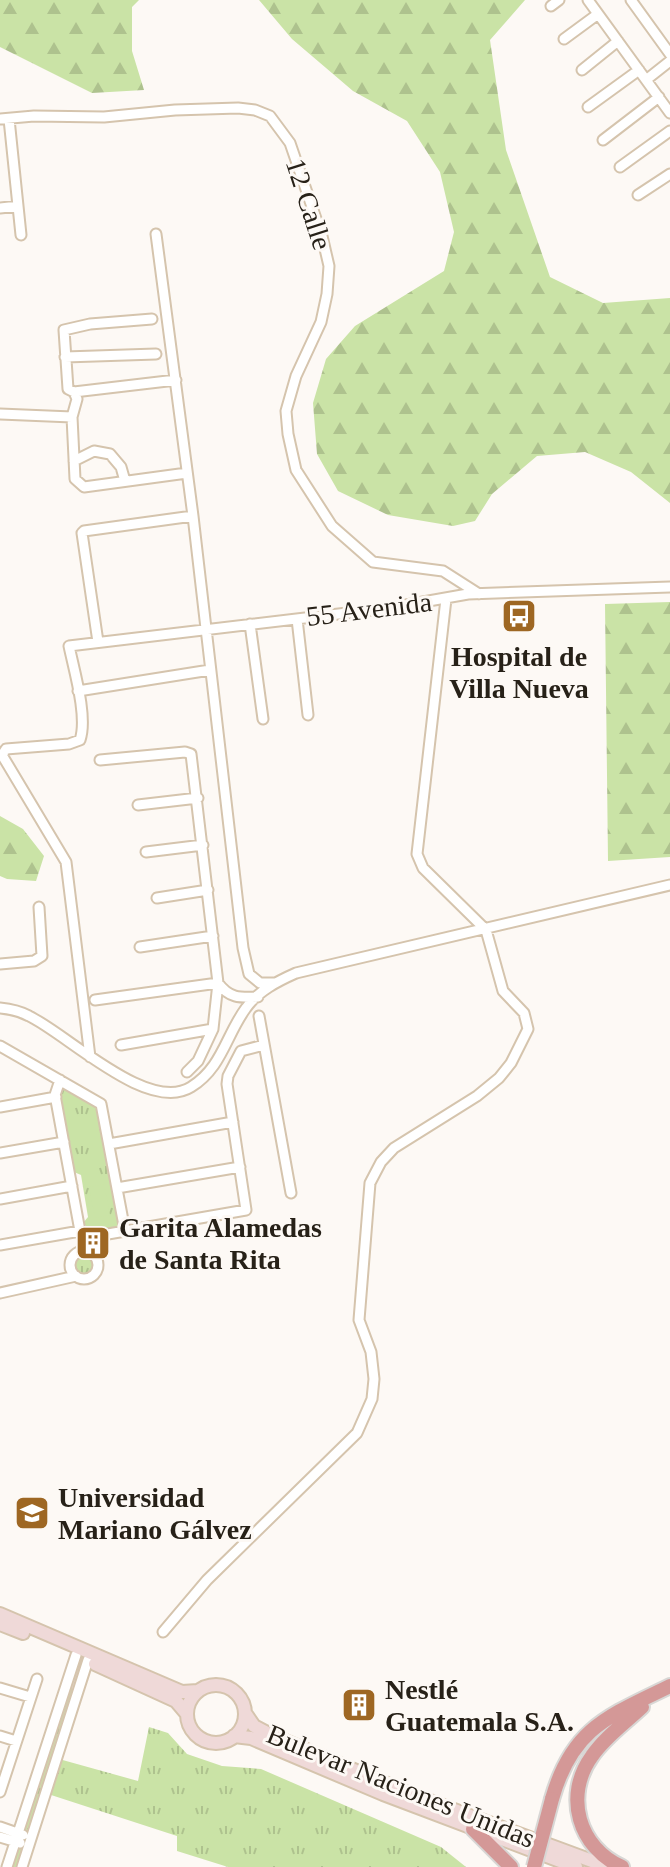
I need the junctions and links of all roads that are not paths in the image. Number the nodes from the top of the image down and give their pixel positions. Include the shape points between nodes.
1 (588, 0) edge
2 (631, 0) edge
3 (598, 14) junction
4 (564, 39) dead end
5 (618, 41) junction
6 (670, 54) edge
7 (670, 61) edge
8 (582, 70) dead end
9 (639, 70) junction
10 (646, 80) junction
11 (659, 97) junction
12 (588, 107) dead end
13 (670, 113) edge
14 (4, 119) edge
15 (670, 131) edge
16 (603, 140) dead end
17 (620, 167) dead end
18 (670, 174) edge
19 (638, 195) dead end
20 (18, 206) junction
21 (0, 208) edge
22 (156, 234) dead end
23 (21, 235) dead end
24 (152, 319) dead end
25 (156, 354) dead end
26 (65, 357) junction
27 (176, 380) junction
28 (74, 392) junction
29 (0, 414) edge
30 (72, 417) junction
31 (74, 461) junction
32 (187, 473) junction
33 (125, 481) junction
34 (193, 516) junction
35 (670, 587) edge
36 (479, 594) junction
37 (446, 599) junction
38 (297, 619) junction
39 (250, 624) junction
40 (204, 628) junction
41 (98, 642) junction
42 (210, 670) junction
43 (78, 691) junction
44 (308, 715) dead end
45 (263, 719) dead end
46 (100, 760) dead end
47 (198, 798) junction
48 (138, 805) dead end
49 (203, 845) junction
50 (146, 852) dead end
51 (670, 885) edge
52 (208, 890) junction
53 (157, 898) dead end
54 (39, 907) dead end
55 (486, 930) junction
56 (213, 936) junction
57 (140, 947) dead end
58 (0, 964) edge
59 (218, 983) junction
60 (274, 983) junction
61 (258, 997) junction
62 (95, 1000) dead end
63 (0, 1008) edge
64 (259, 1016) dead end
65 (213, 1029) junction
66 (121, 1045) dead end
67 (264, 1045) junction
68 (0, 1046) edge
69 (90, 1057) junction
70 (187, 1072) dead end
71 (60, 1080) junction
72 (56, 1097) junction
73 (0, 1107) edge
74 (233, 1122) junction
75 (64, 1142) junction
76 (109, 1144) junction
77 (0, 1153) edge
78 (240, 1167) junction
79 (72, 1186) junction
80 (117, 1188) junction
81 (291, 1193) dead end
82 (0, 1199) edge
83 (80, 1231) junction
84 (125, 1231) junction
85 (98, 1236) junction
86 (0, 1245) edge
87 (83, 1251) junction
88 (95, 1256) junction
89 (73, 1272) junction
90 (0, 1293) edge
91 (0, 1614) edge
92 (0, 1624) edge
93 (163, 1632) dead end
94 (82, 1658) junction
95 (37, 1679) dead end
96 (670, 1686) edge
97 (0, 1688) edge
98 (198, 1691) junction
99 (670, 1694) edge
100 (30, 1697) junction
101 (642, 1707) junction
102 (245, 1713) junction
103 (187, 1714) junction
104 (0, 1736) edge
105 (234, 1736) junction
106 (16, 1741) junction
107 (1, 1787) edge
108 (556, 1800) junction
109 (0, 1827) edge
110 (473, 1829) junction
111 (0, 1837) edge
112 (16, 1837) junction
113 (30, 1842) junction
114 (7, 1867) edge
115 (22, 1867) edge
116 (511, 1867) edge
117 (534, 1867) edge
118 (543, 1867) edge
119 (576, 1867) edge
120 (608, 1867) edge
121 (622, 1867) edge

1 - 3 street
2 - 6 street
3 - 4 street
3 - 5 street
5 - 8 street
5 - 9 street
7 - 10 street
9 - 10 street
9 - 12 street
10 - 11 street
11 - 13 street
11 - 16 street
14 - 20 street
14 - 36 street, 12 Calle via 238,108 270,116 290,143 329,266 321,322 286,411 296,470 332,526 373,562 443,571
15 - 17 street
18 - 19 street
20 - 21 street
20 - 23 street
22 - 27 street
24 - 26 street via 64,330
25 - 26 street
26 - 28 street via 68,389
27 - 28 street
27 - 32 street
28 - 30 street
29 - 30 street
30 - 31 street
31 - 33 street via 94,451 110,454
31 - 33 street via 75,479 84,487
32 - 33 street
32 - 34 street
34 - 40 street
34 - 41 street via 82,533
35 - 36 street, 55 Avenida
36 - 37 street, 55 Avenida
37 - 38 street, 55 Avenida
37 - 55 street via 417,854 423,868
38 - 39 street, 55 Avenida
38 - 44 street
39 - 40 street, 55 Avenida
39 - 45 street
40 - 41 street, 55 Avenida
40 - 42 street
41 - 43 street, 55 Avenida via 69,646
42 - 43 street
42 - 60 street via 248,971 260,983
43 - 69 street via 80,740 6,749 2,755 66,862
46 - 47 street via 185,752 193,758
47 - 48 street
47 - 49 street
49 - 50 street
49 - 52 street
51 - 55 street
52 - 53 street
52 - 56 street
54 - 58 street via 41,958
55 - 60 street via 296,973
55 - 93 street via 503,991 524,1013 528,1029 499,1078 394,1148 370,1183 359,1320 374,1379 365,1418 357,1433 207,1580
56 - 57 street
56 - 59 street
59 - 61 street via 234,997
59 - 62 street
59 - 65 street
60 - 61 street
61 - 69 street via 247,1007 216,1066 188,1090 148,1087
63 - 69 street via 31,1016
64 - 67 street
65 - 66 street
65 - 70 street
67 - 74 street via 242,1050 228,1076
67 - 81 street
68 - 71 street
71 - 72 street
71 - 76 street via 101,1104
72 - 73 street
72 - 75 street
74 - 76 street
74 - 78 street
75 - 77 street
75 - 79 street
76 - 80 street
78 - 80 street
78 - 84 street via 246,1210
79 - 82 street
79 - 83 street
80 - 84 street
83 - 85 street
83 - 86 street
83 - 87 street via 86,1242
84 - 85 street
85 - 88 street
87 - 88 street
87 - 89 street via 73,1256
88 - 89 street via 96,1273 84,1279
89 - 90 street via 58,1281
91 - 98 main road via 182,1692
92 - 94 main road
94 - 103 main road via 176,1701
94 - 112 street
94 - 113 street
95 - 100 street
96 - 108 highway via 588,1732 566,1761
97 - 100 street
98 - 102 main road via 227,1686 239,1695
98 - 103 main road
99 - 101 highway
100 - 106 street
101 - 108 highway via 594,1736
101 - 121 highway via 593,1755 578,1794 579,1821 590,1843
102 - 105 main road
102 - 120 main road, Bulevar Naciones Unidas via 254,1726 273,1736
103 - 105 main road via 204,1740 216,1743
104 - 106 street
105 - 110 main road, Bulevar Naciones Unidas via 251,1738
106 - 107 street
108 - 117 highway, bridge
108 - 118 highway
109 - 112 street
110 - 116 highway
110 - 119 main road, Bulevar Naciones Unidas
111 - 112 street
112 - 113 street
112 - 114 street
113 - 115 street

